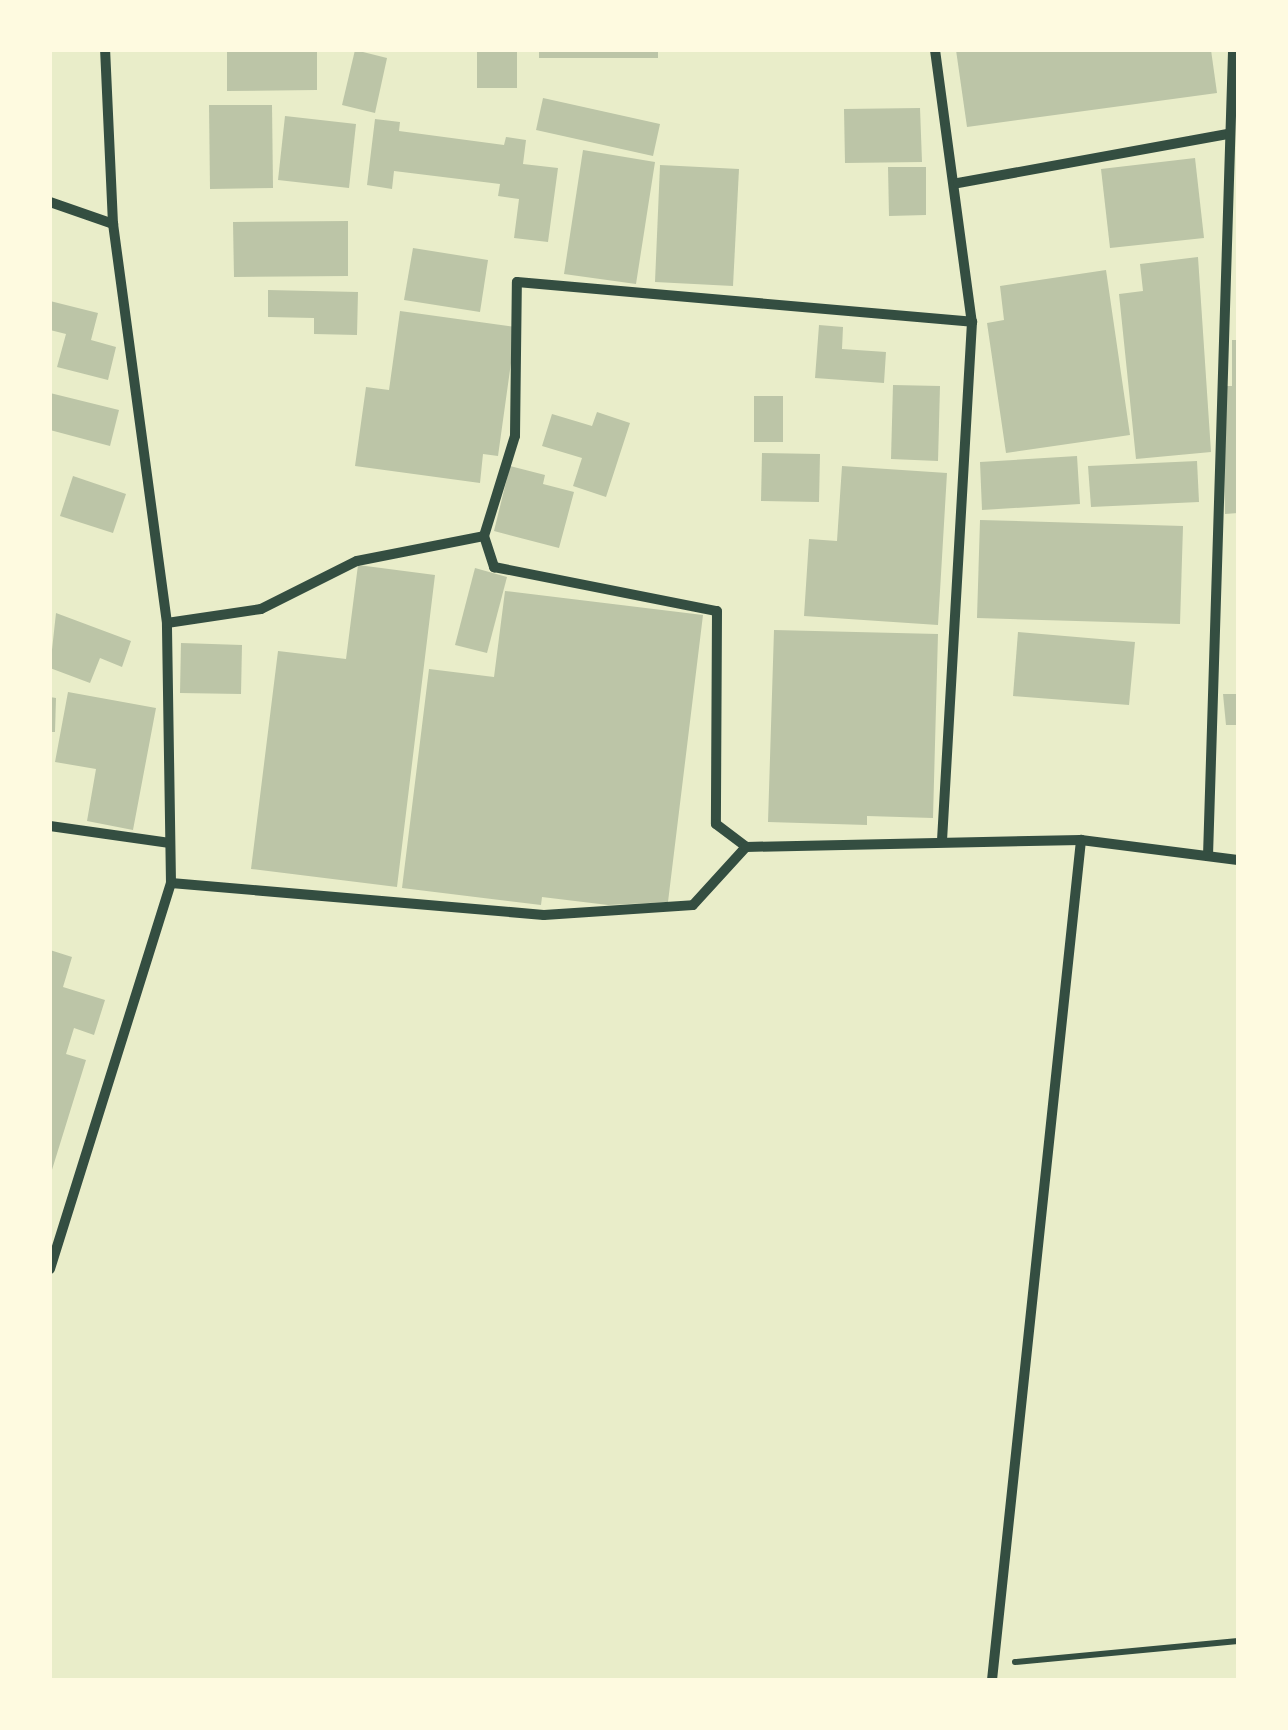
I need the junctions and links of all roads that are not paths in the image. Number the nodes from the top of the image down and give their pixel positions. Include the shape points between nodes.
1 (105, 50) edge
2 (934, 50) edge
3 (1233, 50) edge
4 (1234, 71) edge
5 (1228, 134) junction
6 (958, 183) junction
7 (50, 202) edge
8 (114, 224) junction
9 (972, 322) junction
10 (484, 536) junction
11 (167, 622) junction
12 (50, 826) edge
13 (942, 840) junction
14 (1081, 840) junction
15 (170, 843) junction
16 (746, 848) junction
17 (1208, 856) junction
18 (1238, 860) edge
19 (171, 883) junction
20 (50, 1269) edge
21 (992, 1680) edge

1 - 8 street
2 - 6 street
3 - 4 street
4 - 5 street
5 - 6 street
5 - 17 street
6 - 9 street
7 - 8 street
8 - 11 street
9 - 10 street via 518,282 514,436
9 - 13 street
10 - 11 street via 356,561 261,609
10 - 16 street via 494,567 717,611 716,824
11 - 15 street
12 - 15 street
13 - 14 street
13 - 16 street
14 - 17 street
14 - 21 street
15 - 19 street
16 - 19 street via 693,906 563,914
17 - 18 street
19 - 20 street

